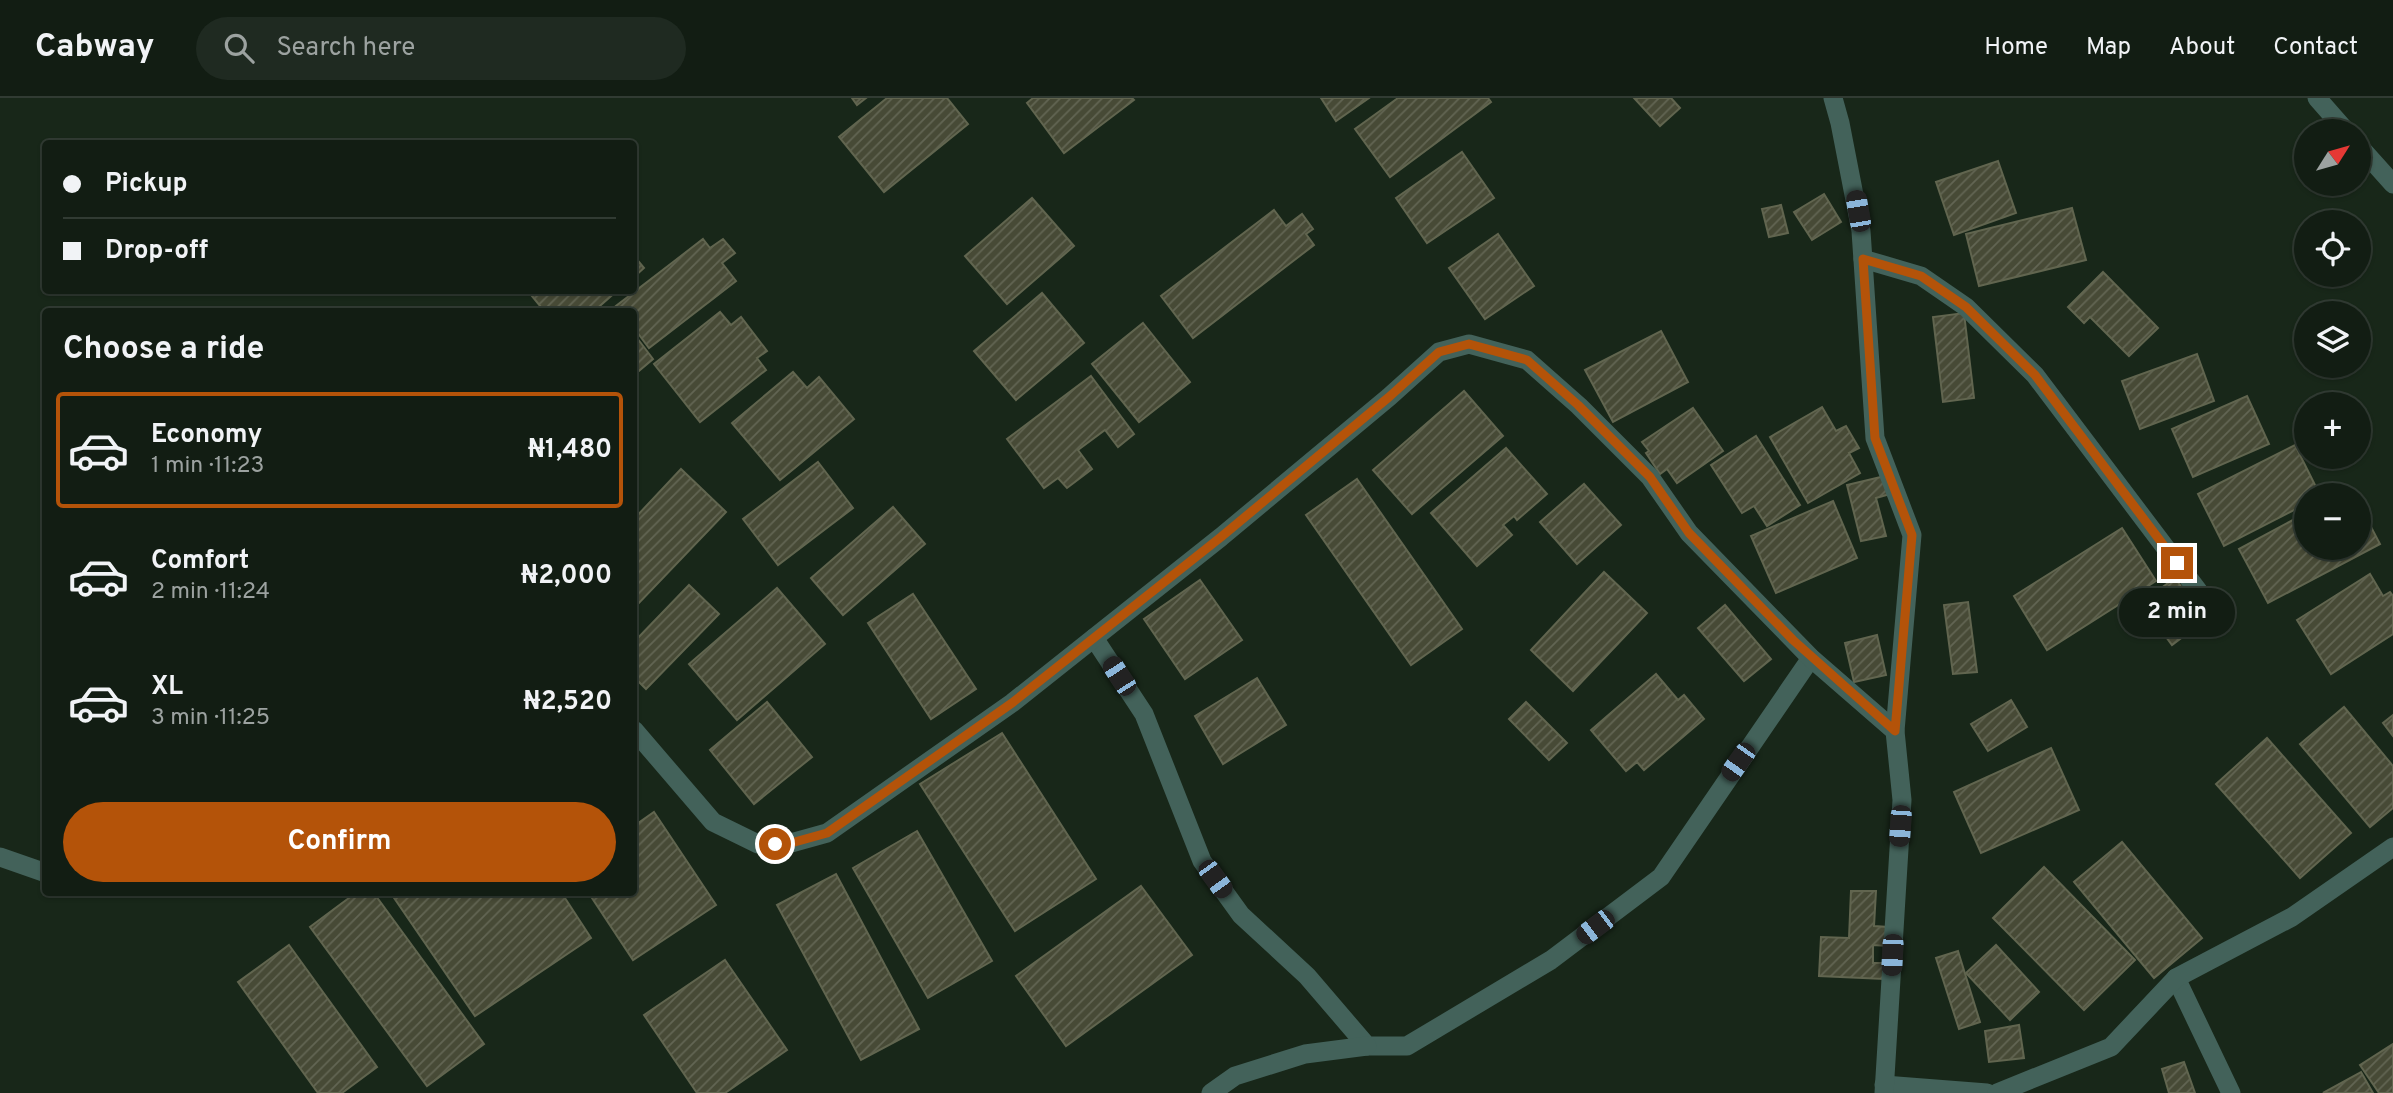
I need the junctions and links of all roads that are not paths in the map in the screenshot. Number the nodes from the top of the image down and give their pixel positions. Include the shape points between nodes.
1 (1833, 98) edge
2 (2317, 98) edge
3 (2335, 119) edge
4 (2371, 159) edge
5 (2393, 184) edge
6 (1863, 259) junction
7 (2208, 604) dead end
8 (1094, 638) junction
9 (1811, 658) junction
10 (1895, 731) junction
11 (637, 733) edge
12 (2393, 847) edge
13 (0, 857) edge
14 (42, 872) edge
15 (2176, 978) junction
16 (1367, 1045) junction
17 (1884, 1089) edge
18 (1211, 1093) edge
19 (1987, 1093) edge
20 (1997, 1093) edge
21 (2231, 1093) edge

1 - 6 street via 1851,173
2 - 3 street
4 - 5 street
6 - 7 street via 1921,276 1966,307 2035,375
6 - 10 street via 1875,438 1912,535
8 - 9 street via 1439,352 1469,344 1527,360 1578,405 1650,477 1689,533
8 - 11 street via 1012,703 827,833 791,843 758,844 713,822
8 - 16 street via 1144,715 1202,861 1241,915 1307,976
9 - 10 street
9 - 16 street via 1661,877 1550,960 1407,1046
10 - 17 street via 1902,800
12 - 15 street via 2292,917
13 - 14 street
15 - 20 street via 2110,1047
15 - 21 street
16 - 18 street via 1305,1054 1235,1076
17 - 19 street

